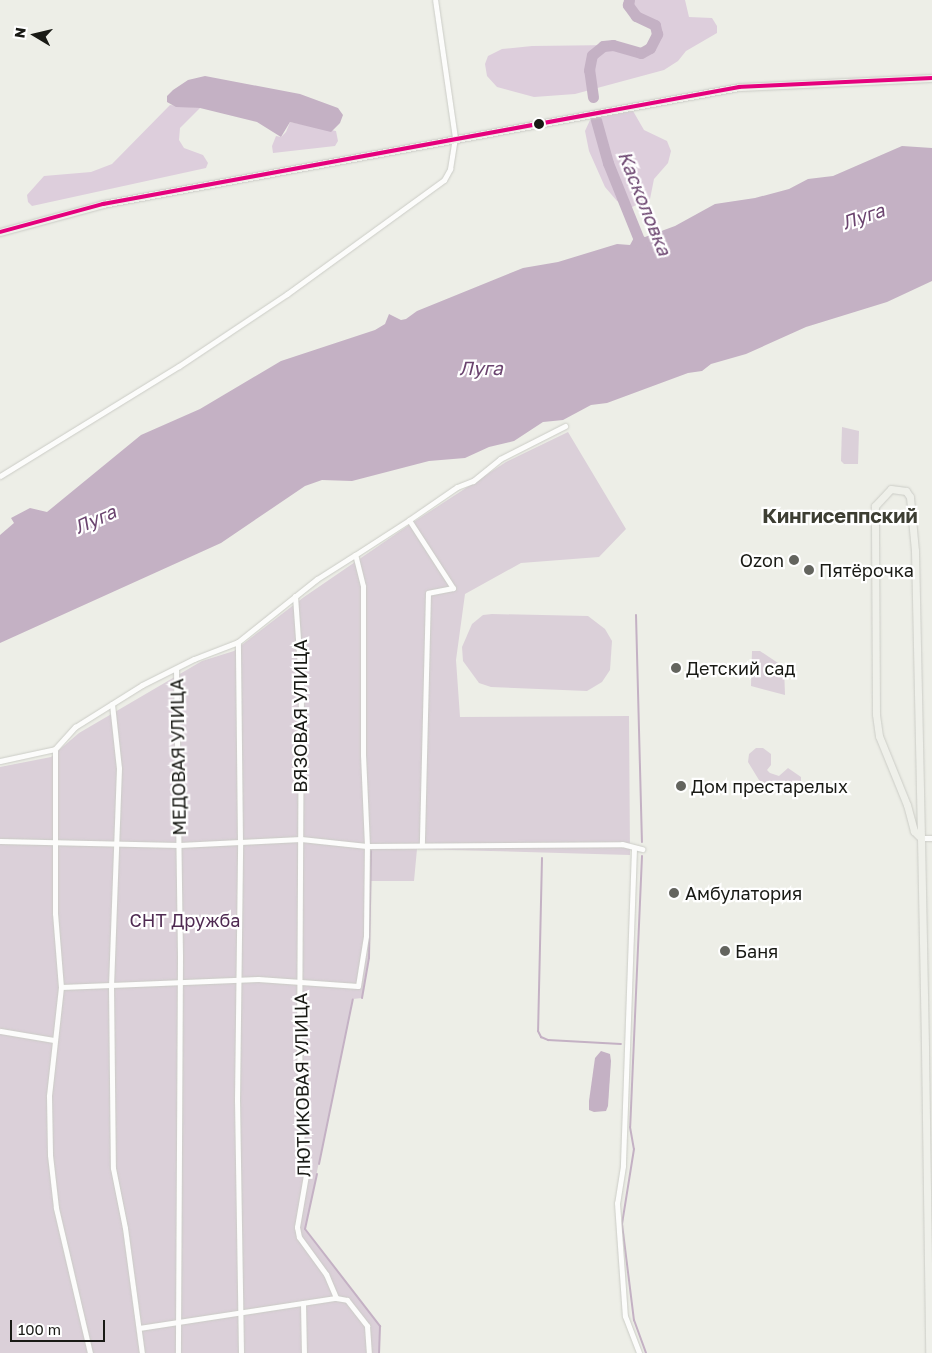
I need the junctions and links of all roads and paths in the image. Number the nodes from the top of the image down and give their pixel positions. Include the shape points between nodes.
1 (435, 0) edge
2 (932, 78) edge
3 (455, 138) junction
4 (0, 232) edge
5 (565, 426) dead end
6 (0, 476) edge
7 (409, 520) junction
8 (355, 555) junction
9 (296, 596) junction
10 (238, 642) junction
11 (176, 669) junction
12 (112, 704) junction
13 (55, 749) junction
14 (0, 761) edge
15 (301, 837) junction
16 (921, 838) junction
17 (932, 838) edge
18 (0, 842) edge
19 (54, 843) junction
20 (240, 843) junction
21 (116, 844) junction
22 (179, 845) junction
23 (422, 845) junction
24 (366, 846) junction
25 (634, 848) junction
26 (642, 849) dead end
27 (238, 979) junction
28 (179, 980) junction
29 (300, 981) junction
30 (112, 984) junction
31 (61, 987) junction
32 (0, 1031) edge
33 (54, 1040) junction
34 (336, 1298) junction
35 (303, 1303) junction
36 (241, 1313) junction
37 (178, 1321) junction
38 (139, 1328) junction
39 (90, 1353) edge
40 (142, 1353) edge
41 (178, 1353) edge
42 (241, 1353) edge
43 (304, 1353) edge
44 (369, 1353) edge
45 (639, 1353) edge
46 (930, 1353) edge

1 - 3 street
2 - 3 street via 738,87
3 - 4 street via 103,204
3 - 6 street via 450,169 444,180 180,366
5 - 7 street via 500,459 473,481 457,487
7 - 8 street
7 - 23 street via 453,588 428,592 427,711 421,779
8 - 9 street
8 - 24 street via 363,586 362,755
9 - 10 street
9 - 15 street, ВЯЗОВАЯ УЛИЦА via 300,644
10 - 11 street
10 - 20 street
11 - 12 street
11 - 22 street, МЕДОВАЯ УЛИЦА
12 - 13 street via 75,727
12 - 21 street via 118,768
13 - 14 street
13 - 19 street
15 - 20 street
15 - 24 street
15 - 29 street, ВЯЗОВАЯ УЛИЦА
16 - 16 street via 913,505 906,491 891,489 875,506 876,714 880,736 907,804 914,831
16 - 17 street
16 - 46 street
18 - 19 street
19 - 21 street
19 - 31 street
20 - 22 street
20 - 27 street
21 - 22 street
21 - 30 street
22 - 28 street, МЕДОВАЯ УЛИЦА
23 - 24 street
23 - 25 street via 622,844
24 - 29 street via 366,936 358,986
25 - 26 street
25 - 45 street via 623,1166 617,1203 625,1316
27 - 28 street
27 - 29 street
27 - 36 street
28 - 30 street
28 - 37 street, МЕДОВАЯ УЛИЦА
29 - 34 street, ЛЮТИКОВАЯ УЛИЦА via 302,1155 307,1169 297,1227 299,1237 326,1274
30 - 31 street
30 - 38 street via 112,1160
31 - 33 street
32 - 33 street
33 - 39 street via 50,1116 56,1208
34 - 35 street
34 - 44 street via 347,1300 367,1326
35 - 36 street
35 - 43 street
36 - 37 street
36 - 42 street
37 - 38 street
37 - 41 street, МЕДОВАЯ УЛИЦА
38 - 40 street

